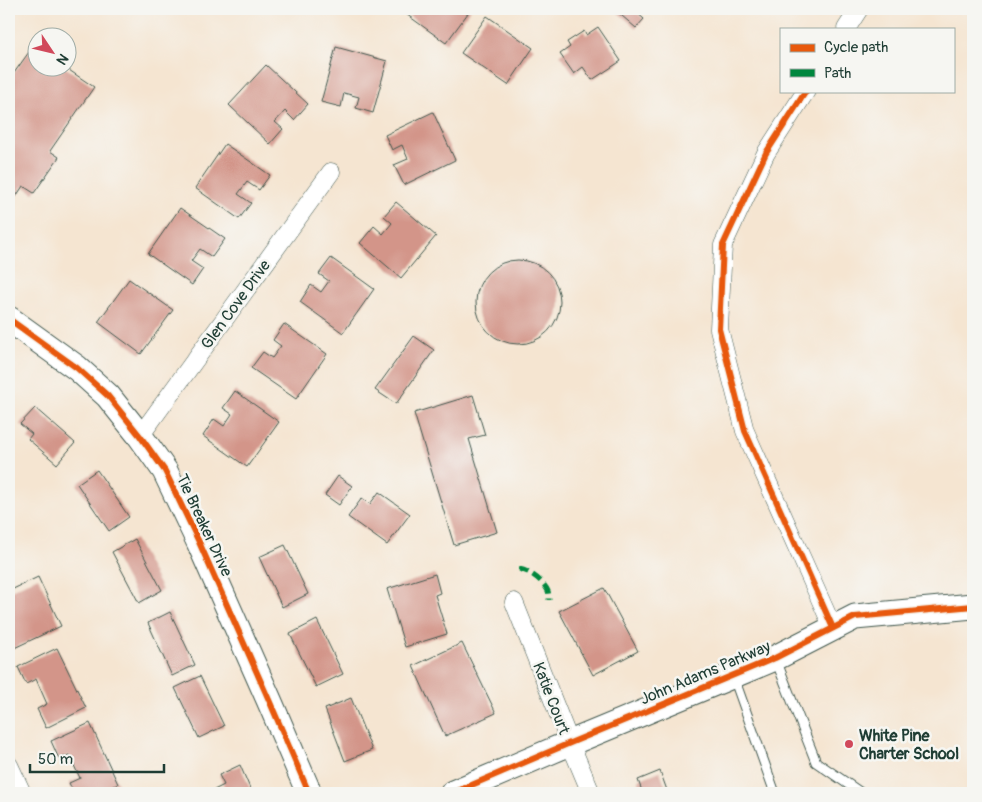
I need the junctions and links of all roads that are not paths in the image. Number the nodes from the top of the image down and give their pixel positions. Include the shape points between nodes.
1 (858, 9) edge
2 (847, 28) edge
3 (805, 92) edge
4 (331, 172) dead end
5 (9, 319) edge
6 (140, 436) junction
7 (514, 602) dead end
8 (973, 606) edge
9 (834, 628) junction
10 (775, 658) junction
11 (733, 675) junction
12 (570, 743) junction
13 (9, 765) edge
14 (22, 793) edge
15 (309, 793) edge
16 (453, 793) edge
17 (591, 793) edge
18 (775, 793) edge
19 (861, 793) edge

1 - 2 street
3 - 9 street via 766,154 723,245 719,329 745,431
4 - 6 street, Glen Cove Drive
5 - 6 street, Tie Breaker Drive via 108,396
6 - 15 street, Tie Breaker Drive via 165,471 199,542
7 - 12 street, Katie Court
8 - 9 street, John Adams Parkway via 854,617
9 - 10 street, John Adams Parkway
10 - 11 street, John Adams Parkway
10 - 19 lane via 816,762
11 - 12 street, John Adams Parkway
11 - 18 lane
12 - 16 street, John Adams Parkway
12 - 17 street, Katie Court
13 - 14 street

